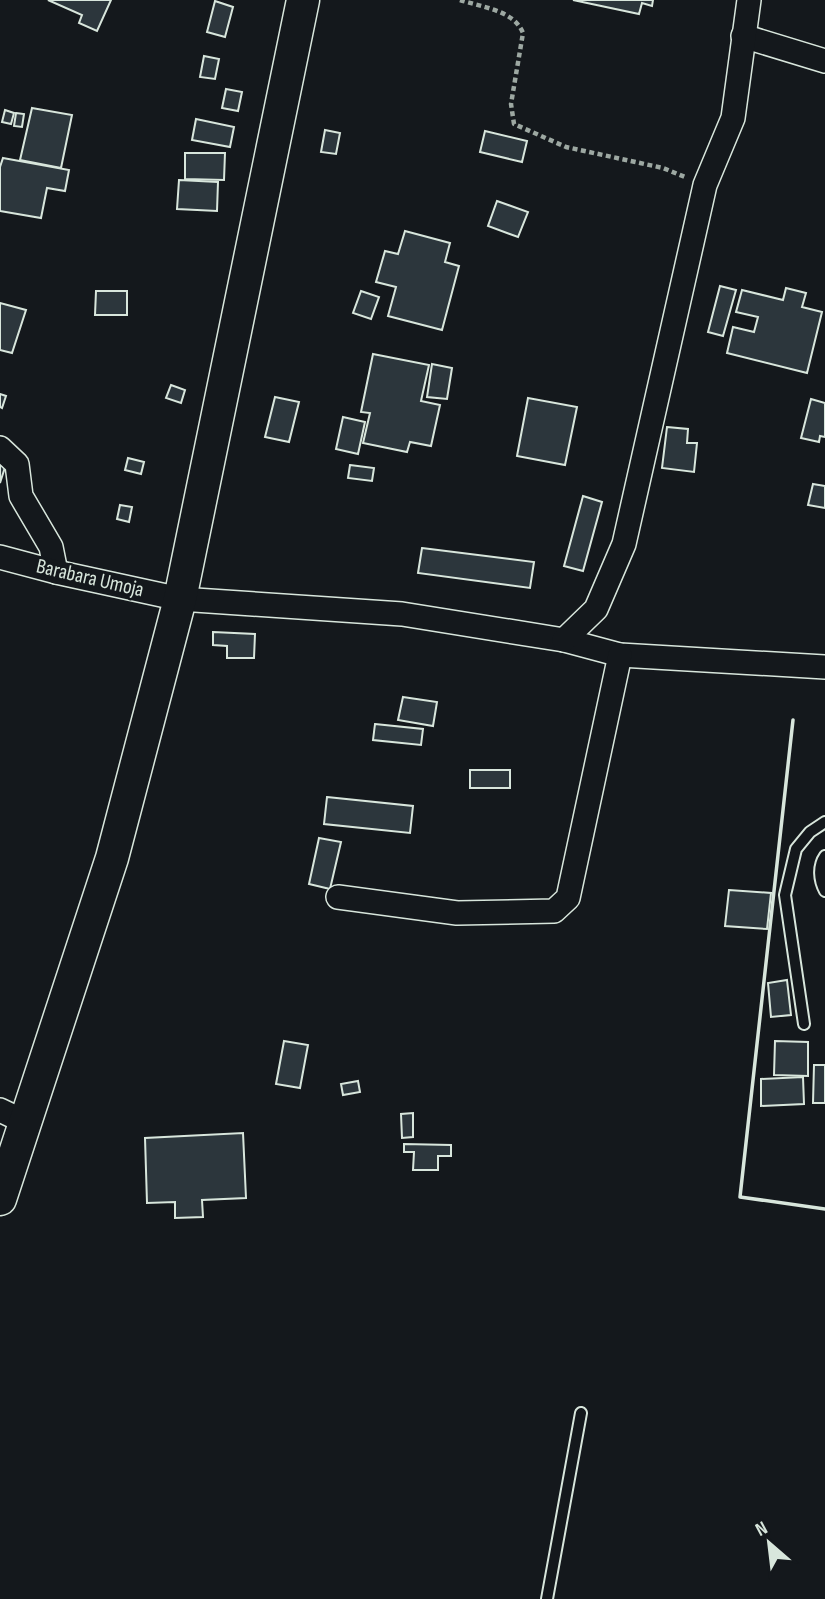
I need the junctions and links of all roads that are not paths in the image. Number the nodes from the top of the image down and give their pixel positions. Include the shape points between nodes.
1 (303, 0) edge
2 (749, 0) edge
3 (743, 36) junction
4 (825, 61) edge
5 (0, 448) edge
6 (0, 557) edge
7 (56, 572) junction
8 (180, 599) junction
9 (564, 640) junction
10 (620, 656) junction
11 (825, 667) edge
12 (825, 822) edge
13 (825, 856) edge
14 (825, 891) edge
15 (338, 897) dead end
16 (804, 1024) dead end
17 (12, 1116) edge
18 (0, 1199) edge
19 (582, 1413) dead end
20 (547, 1599) edge

1 - 8 street
2 - 3 street
3 - 4 street
3 - 9 street via 733,118 705,185 624,544 596,609
5 - 7 street via 17,464 21,496 51,547
6 - 7 street, Barabara Umoja
7 - 8 street, Barabara Umoja
8 - 9 street, Barabara Umoja via 402,614
8 - 17 street via 112,858
9 - 10 street, Barabara Umoja
10 - 11 street, Barabara Umoja
10 - 15 street via 568,898 554,911 457,913
12 - 16 lane via 796,849 785,895
13 - 14 lane via 820,863
17 - 18 street
19 - 20 lane

